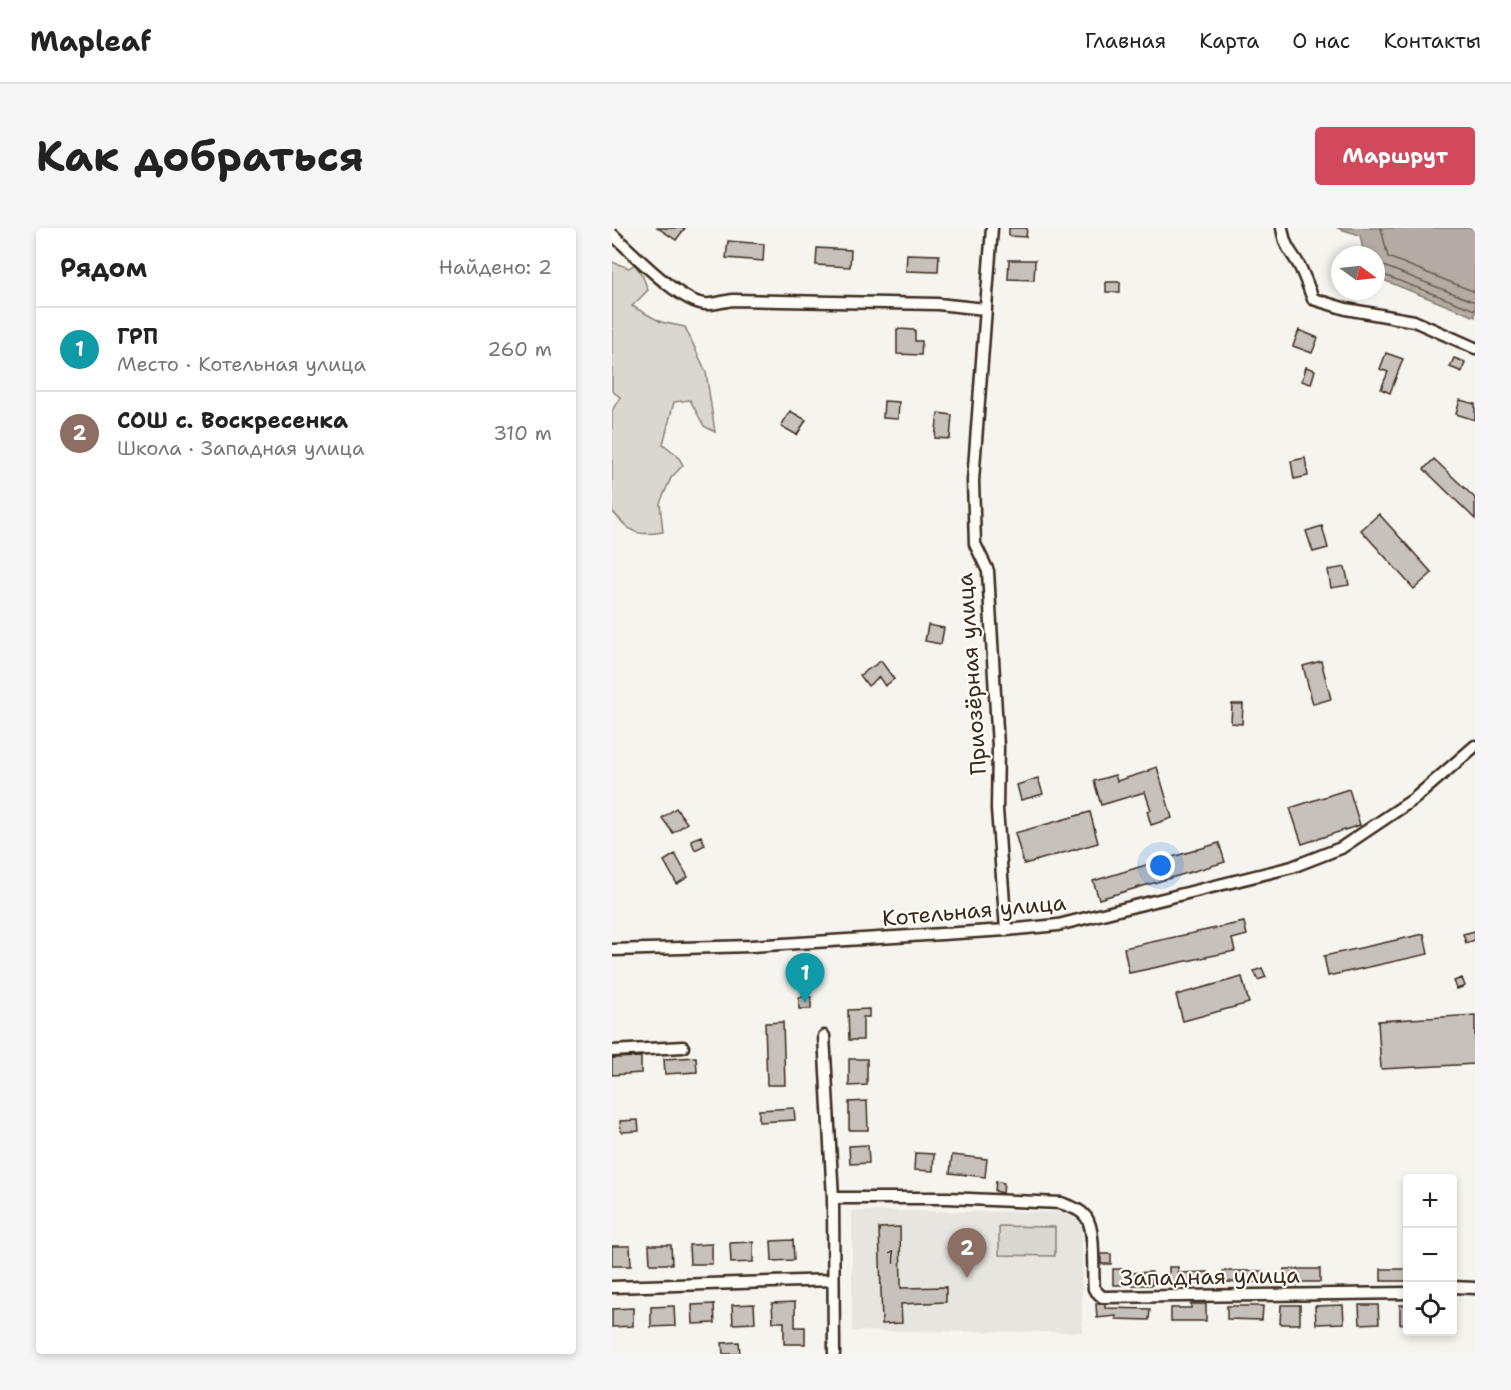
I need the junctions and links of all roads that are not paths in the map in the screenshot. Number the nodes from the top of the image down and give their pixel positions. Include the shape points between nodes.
1 (992, 228) edge
2 (1282, 228) edge
3 (612, 234) edge
4 (985, 309) junction
5 (1475, 348) edge
6 (1475, 746) edge
7 (1006, 930) junction
8 (612, 950) edge
9 (824, 1036) dead end
10 (683, 1047) dead end
11 (612, 1050) edge
12 (833, 1198) junction
13 (833, 1280) junction
14 (612, 1287) edge
15 (1457, 1287) edge
16 (1475, 1288) edge
17 (1403, 1293) edge
18 (834, 1354) edge

1 - 4 street, Приозёрная улица
2 - 5 street via 1284,243 1299,265 1313,299 1414,321
3 - 4 street via 670,286 705,304 733,300 915,303
4 - 7 street, Приозёрная улица via 973,481 975,544 988,571
6 - 7 street, Котельная улица via 1414,799 1341,848 1292,867 1069,922
7 - 8 street, Котельная улица via 751,946
9 - 12 street
10 - 11 street
12 - 13 street
12 - 17 street, Западная улица via 958,1198 1061,1203 1078,1209 1088,1219 1094,1289 1102,1297
13 - 14 street
13 - 18 street
15 - 16 street

